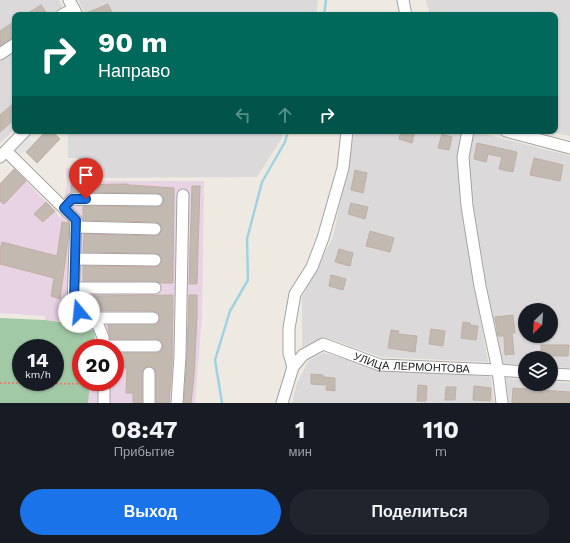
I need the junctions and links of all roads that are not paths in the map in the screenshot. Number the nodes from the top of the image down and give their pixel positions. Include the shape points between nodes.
1 (403, 0) edge
2 (405, 12) edge
3 (12, 46) edge
4 (0, 54) edge
5 (22, 134) edge
6 (347, 134) edge
7 (467, 134) edge
8 (517, 134) edge
9 (570, 148) edge
10 (3, 154) edge
11 (183, 195) dead end
12 (157, 200) dead end
13 (64, 208) junction
14 (76, 227) junction
15 (155, 229) dead end
16 (75, 259) junction
17 (155, 260) dead end
18 (74, 288) junction
19 (155, 288) dead end
20 (88, 318) junction
21 (153, 318) dead end
22 (103, 339) edge
23 (156, 346) dead end
24 (124, 347) edge
25 (293, 367) junction
26 (498, 370) junction
27 (518, 371) edge
28 (149, 373) dead end
29 (558, 374) edge
30 (570, 375) edge
31 (104, 391) edge
32 (104, 403) edge
33 (149, 403) edge
34 (177, 403) edge
35 (282, 403) edge
36 (502, 403) edge

1 - 2 street
3 - 4 street
5 - 10 street
6 - 25 street via 343,168 323,238 312,267 295,294 289,328 289,353
7 - 26 street via 463,157 466,206
8 - 9 street
10 - 13 street
11 - 34 street
12 - 13 street via 72,199
13 - 14 street via 76,220
14 - 15 street
14 - 16 street
16 - 17 street
16 - 18 street
18 - 19 street
18 - 20 street via 74,303 79,312
20 - 21 street
20 - 22 street via 98,325
23 - 24 street
25 - 26 street, УЛИЦА ЛЕРМОНТОВА via 303,355 323,344 380,365
25 - 35 street
26 - 27 street, УЛИЦА ЛЕРМОНТОВА
26 - 36 street
28 - 33 street
29 - 30 street
31 - 32 street

